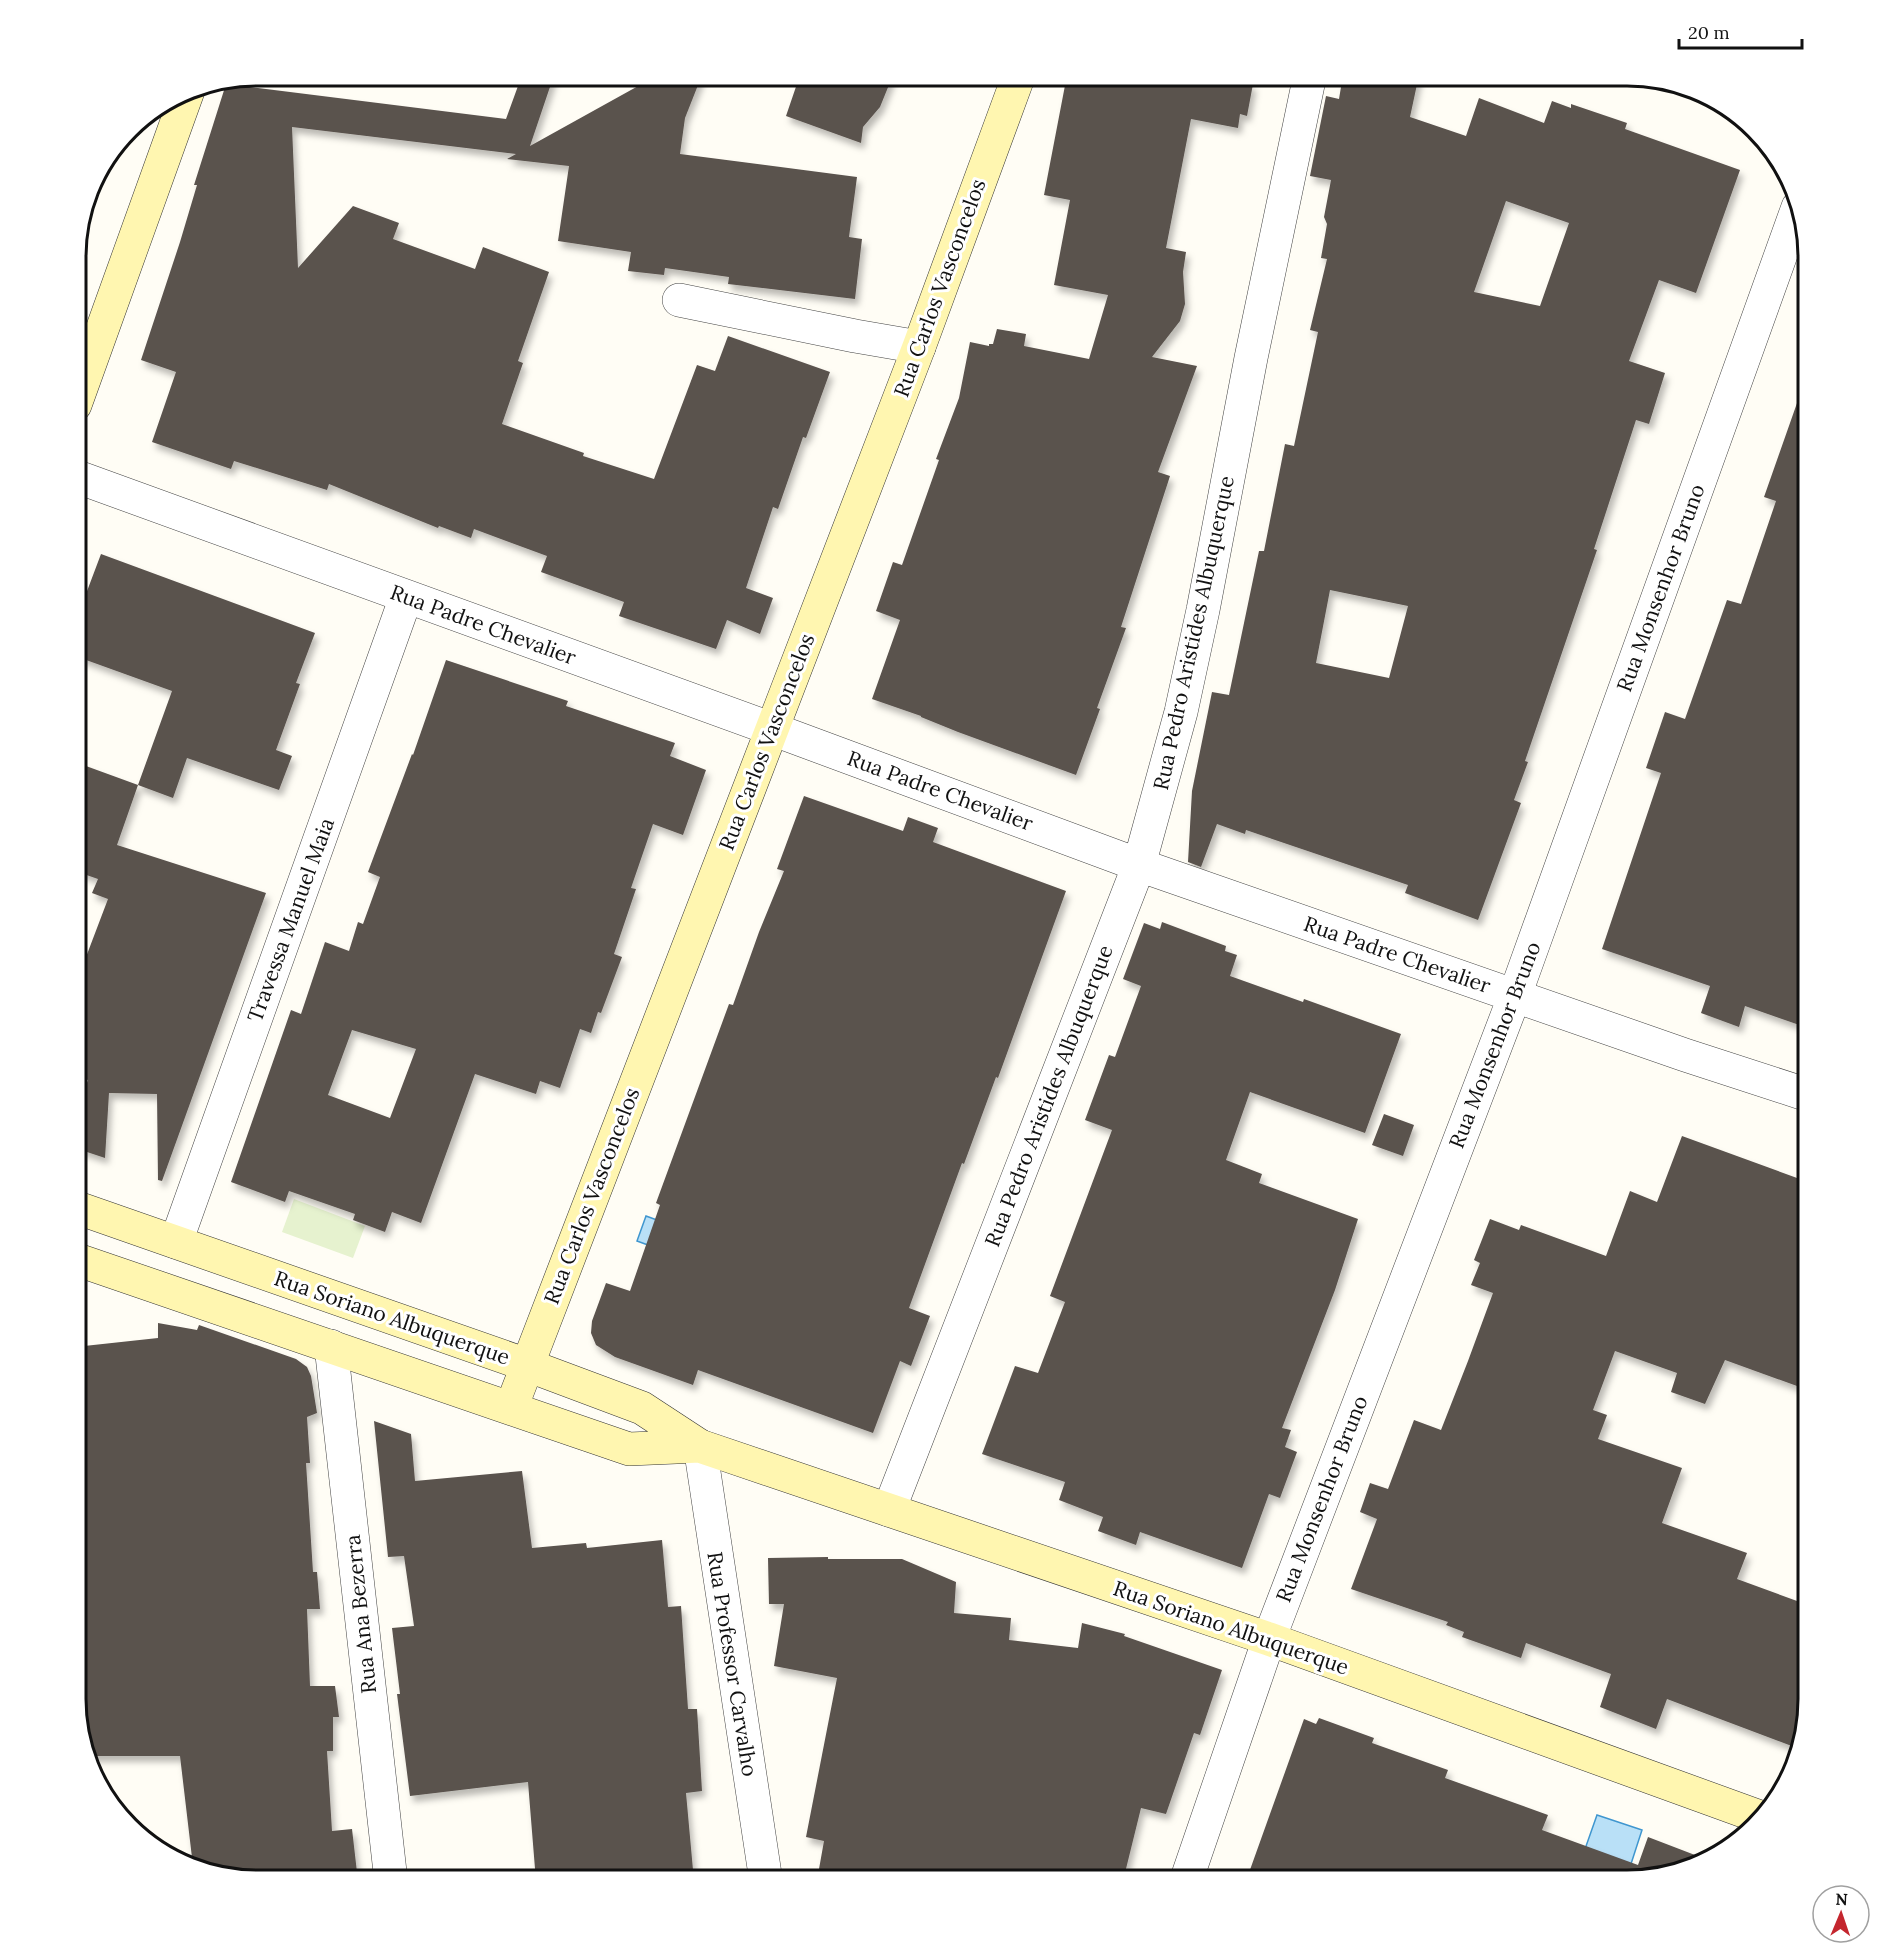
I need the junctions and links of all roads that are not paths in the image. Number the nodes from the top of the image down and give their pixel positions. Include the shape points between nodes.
1 (1015, 86) edge
2 (1308, 86) edge
3 (184, 102) edge
4 (1793, 220) edge
5 (679, 300) dead end
6 (919, 347) junction
7 (86, 374) edge
8 (86, 480) edge
9 (406, 597) junction
10 (772, 729) junction
11 (1139, 865) junction
12 (1515, 995) junction
13 (1797, 1091) edge
14 (86, 1211) edge
15 (176, 1242) junction
16 (86, 1263) edge
17 (331, 1346) junction
18 (527, 1365) junction
19 (511, 1408) junction
20 (700, 1446) junction
21 (889, 1510) junction
22 (1269, 1640) junction
23 (1752, 1814) edge
24 (390, 1870) edge
25 (764, 1870) edge
26 (1190, 1870) edge

1 - 6 main road, Rua Carlos Vasconcelos
2 - 11 street, Rua Pedro Aristides Albuquerque via 1203,610
3 - 7 main road
4 - 12 street, Rua Monsenhor Bruno
5 - 6 street
6 - 10 main road, Rua Carlos Vasconcelos
8 - 9 street, Rua Padre Chevalier
9 - 10 street, Rua Padre Chevalier
9 - 15 street, Travessa Manuel Maia
10 - 11 street, Rua Padre Chevalier
10 - 18 main road, Rua Carlos Vasconcelos
11 - 12 street, Rua Padre Chevalier
11 - 21 street, Rua Pedro Aristides Albuquerque
12 - 13 street, Rua Padre Chevalier
12 - 22 street, Rua Monsenhor Bruno
14 - 15 main road, Rua Soriano Albuquerque
15 - 18 main road, Rua Soriano Albuquerque
16 - 17 main road, Rua Soriano Albuquerque
17 - 19 main road, Rua Soriano Albuquerque
17 - 24 street, Rua Ana Bezerra
18 - 19 main road, Rua Carlos Vasconcelos
18 - 20 main road, Rua Soriano Albuquerque via 642,1408
19 - 20 main road, Rua Soriano Albuquerque via 629,1449
20 - 21 main road, Rua Soriano Albuquerque
20 - 25 street, Rua Professor Carvalho
21 - 22 main road, Rua Soriano Albuquerque
22 - 23 main road, Rua Soriano Albuquerque
22 - 26 street, Rua Monsenhor Bruno

